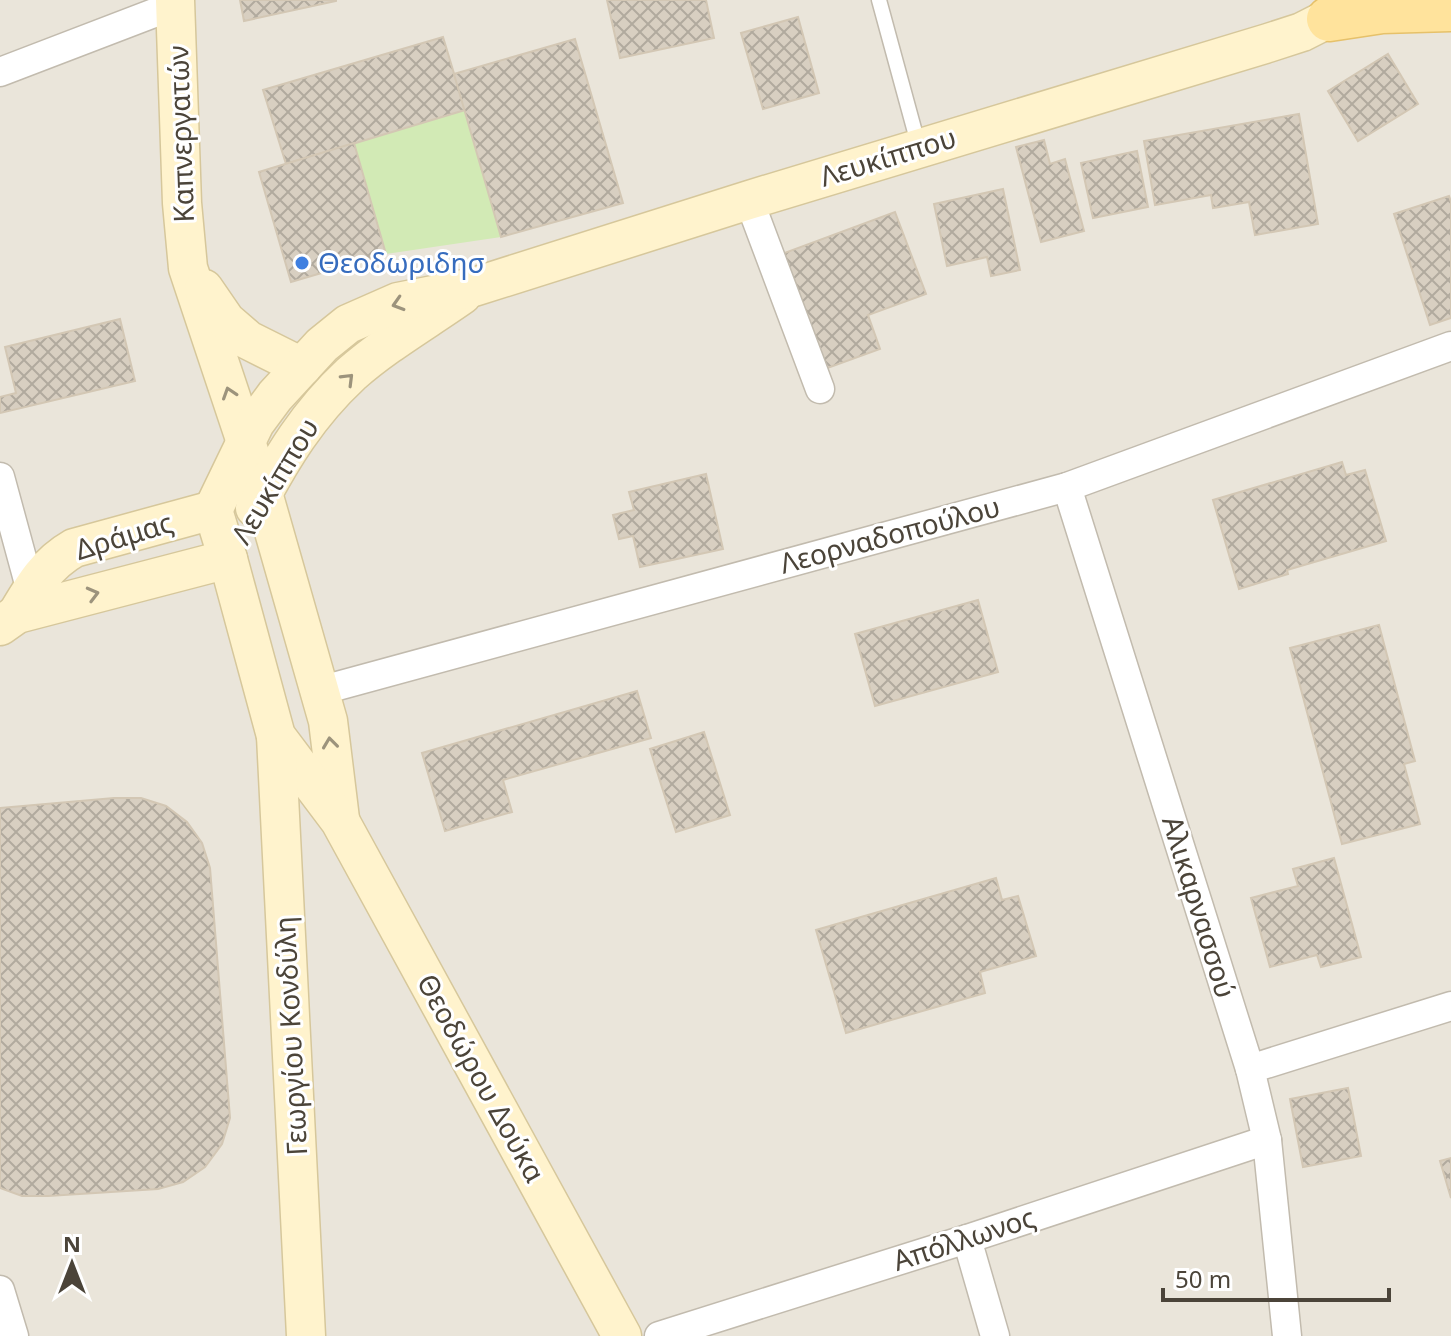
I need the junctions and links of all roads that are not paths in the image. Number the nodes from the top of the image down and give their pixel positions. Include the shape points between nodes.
1 (879, 0) edge
2 (175, 3) edge
3 (1451, 9) edge
4 (1334, 13) edge
5 (0, 72) edge
6 (919, 147) junction
7 (749, 200) junction
8 (188, 268) junction
9 (474, 287) junction
10 (1451, 346) edge
11 (302, 367) junction
12 (820, 389) dead end
13 (245, 442) junction
14 (0, 477) edge
15 (1067, 487) junction
16 (263, 493) junction
17 (213, 510) junction
18 (228, 559) junction
19 (16, 610) edge
20 (319, 691) junction
21 (276, 736) junction
22 (340, 821) junction
23 (1451, 1006) edge
24 (1250, 1069) junction
25 (1267, 1140) junction
26 (967, 1239) junction
27 (0, 1290) edge
28 (14, 1336) edge
29 (306, 1336) edge
30 (622, 1336) edge
31 (659, 1336) edge
32 (995, 1336) edge
33 (1287, 1336) edge

1 - 6 lane
2 - 5 street
2 - 8 main road, Καπνεργατών
3 - 4 main road
4 - 6 main road, Λευκίππου
6 - 7 main road, Λευκίππου
7 - 9 main road, Λευκίππου
7 - 12 street
8 - 11 main road via 226,321 248,340
13 -> 8 main road, Καπνεργατών
9 -> 11 main road, Λευκίππου via 398,302 348,324
16 -> 9 main road, Λευκίππου via 292,442 351,375
10 - 15 street, Λεορναδοπούλου
11 - 13 main road, Λευκίππου
13 - 16 main road, Καπνεργατών
13 - 17 main road, Λευκίππου
14 - 19 street
15 - 20 street, Λεορναδοπούλου
15 - 24 street, Αλικαρνασσού
16 - 18 main road, Λευκίππου
16 - 20 main road, Θεοδώρου Δούκα
17 - 18 main road, Θεοδώρου Δούκα
17 - 19 main road, Δράμας via 74,548 46,569
19 -> 18 main road, Δράμας
18 - 21 main road, Θεοδώρου Δούκα
22 -> 20 main road, Θεοδώρου Δούκα via 328,721
21 - 22 main road, Θεοδώρου Δούκα
21 - 29 main road, Γεωργίου Κονδύλη
22 - 30 main road, Θεοδώρου Δούκα
23 - 24 street
24 - 25 street, Αλικαρνασσού
25 - 26 street, Απόλλωνος
25 - 33 street, Αλικαρνασσού
26 - 31 street, Απόλλωνος
26 - 32 street
27 - 28 street

